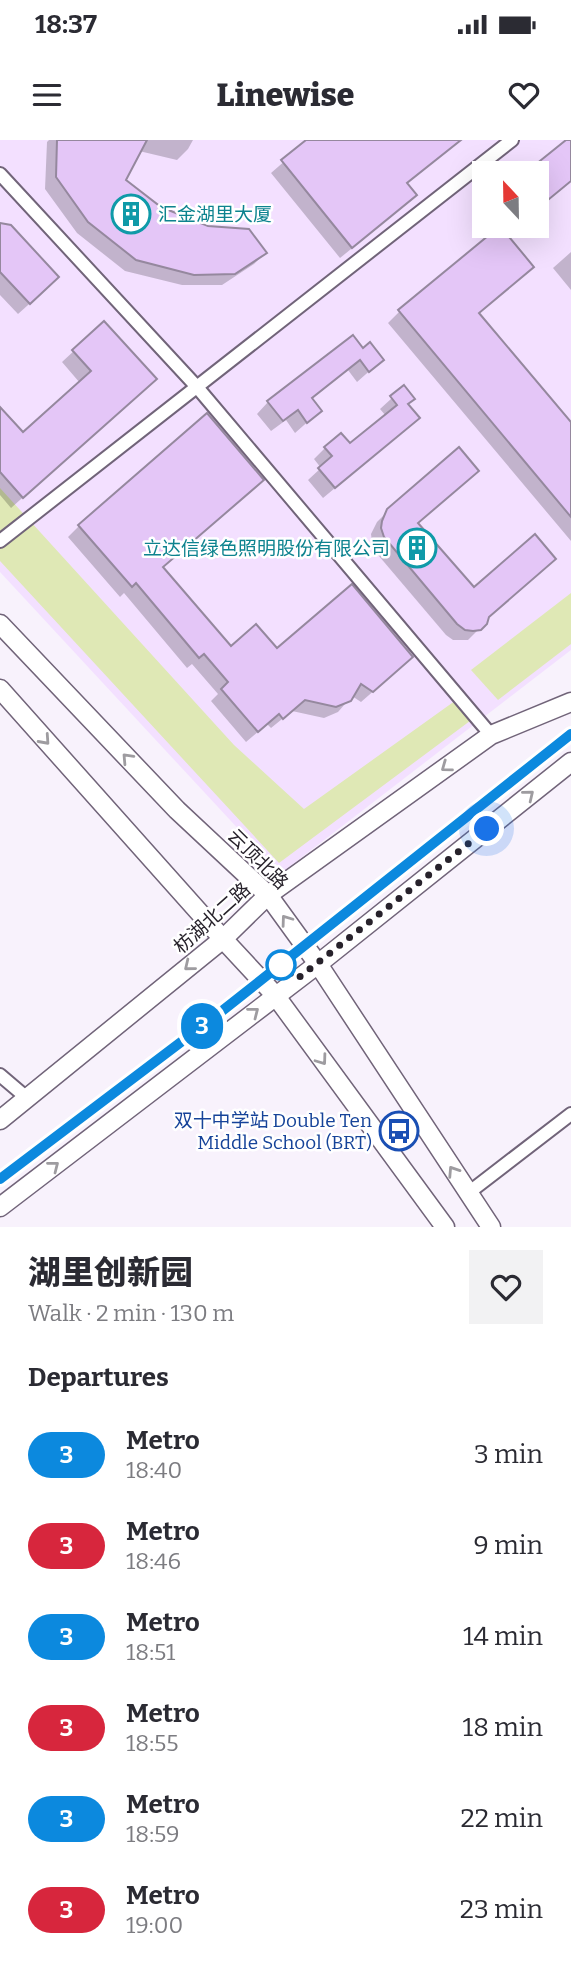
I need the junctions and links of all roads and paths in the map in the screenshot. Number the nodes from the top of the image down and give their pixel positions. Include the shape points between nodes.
1 (512, 140) edge
2 (0, 174) edge
3 (197, 387) junction
4 (0, 541) edge
5 (0, 624) edge
6 (0, 689) edge
7 (571, 702) edge
8 (491, 735) junction
9 (571, 762) edge
10 (268, 895) junction
11 (223, 939) junction
12 (318, 964) junction
13 (275, 995) junction
14 (0, 1075) edge
15 (27, 1098) junction
16 (571, 1114) edge
17 (0, 1120) edge
18 (467, 1194) junction
19 (0, 1207) edge
20 (445, 1227) edge
21 (491, 1227) edge

1 - 3 street
2 - 3 street
3 - 4 street
3 - 8 street
10 -> 5 main road, 云顶北路 via 177,810
6 -> 11 main road
7 - 8 main road, 枋湖北二路
8 -> 10 main road, 枋湖北二路
12 -> 9 main road
10 - 11 main road, 枋湖北二路
12 -> 10 main road, 云顶北路
11 - 13 main road
11 -> 15 main road, 枋湖北二路
12 - 13 main road
18 -> 12 main road, 云顶北路
19 -> 13 main road
13 -> 20 main road
14 - 15 street
15 - 17 main road, 枋湖北二路
16 - 18 street
18 - 21 main road, 云顶北路

